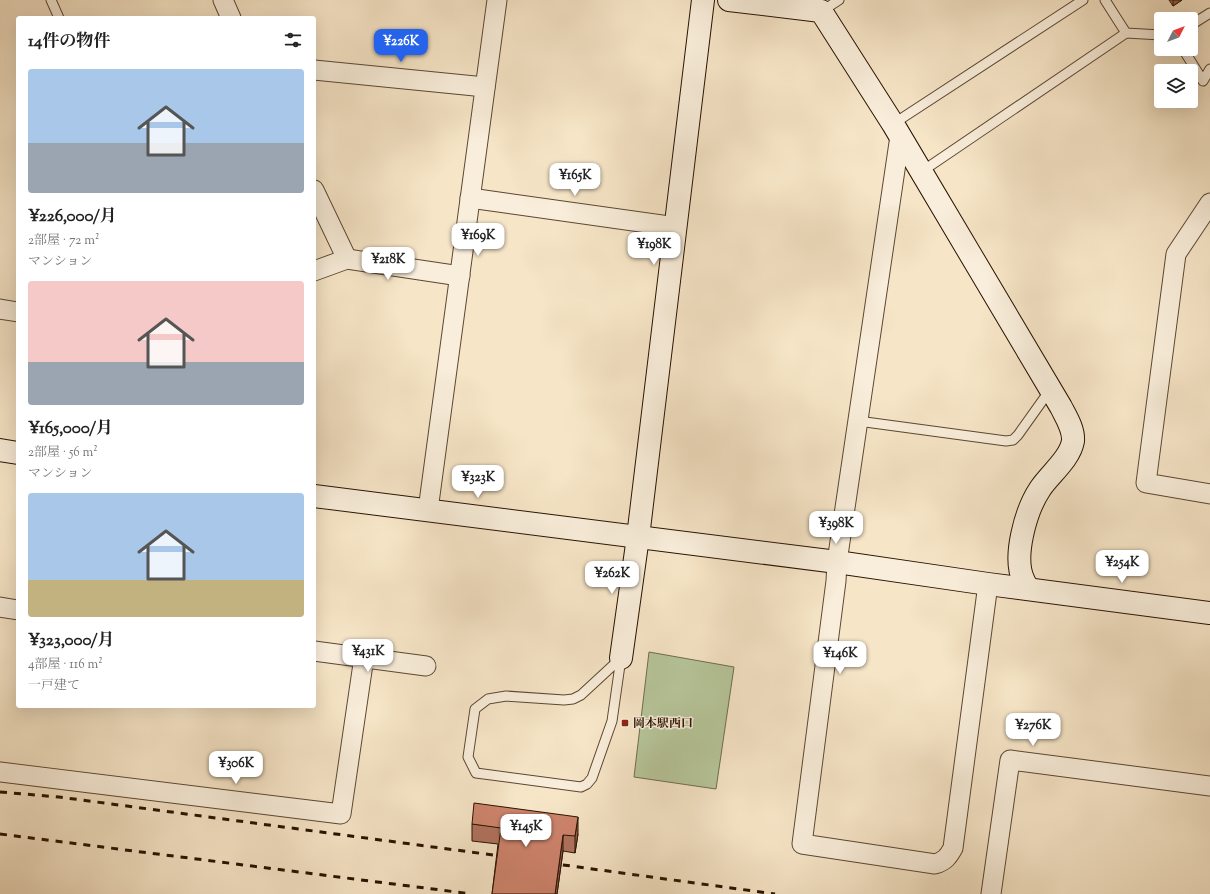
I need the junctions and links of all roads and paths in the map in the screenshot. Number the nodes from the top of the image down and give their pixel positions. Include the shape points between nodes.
1 (51, 0) edge
2 (223, 0) edge
3 (497, 0) edge
4 (703, 0) edge
5 (729, 0) edge
6 (1083, 0) edge
7 (1105, 0) edge
8 (825, 4) edge
9 (1210, 13) edge
10 (59, 16) edge
11 (231, 16) edge
12 (1198, 21) edge
13 (1126, 33) junction
14 (1154, 35) edge
15 (1187, 56) edge
16 (316, 70) edge
17 (1210, 70) edge
18 (485, 87) junction
19 (896, 130) junction
20 (921, 172) junction
21 (316, 194) edge
22 (470, 198) junction
23 (1210, 203) edge
24 (676, 227) junction
25 (347, 260) junction
26 (316, 270) edge
27 (460, 276) junction
28 (0, 309) edge
29 (16, 312) edge
30 (1050, 388) junction
31 (858, 421) junction
32 (0, 450) edge
33 (16, 453) edge
34 (1210, 494) edge
35 (316, 496) edge
36 (428, 510) junction
37 (638, 537) junction
38 (837, 562) junction
39 (988, 584) junction
40 (1029, 588) junction
41 (0, 608) edge
42 (16, 610) edge
43 (1210, 613) edge
44 (316, 651) edge
45 (364, 657) junction
46 (621, 658) junction
47 (426, 666) dead end
48 (0, 772) edge
49 (1210, 786) edge
50 (991, 894) edge

1 - 10 lane
2 - 11 street
3 - 18 street
4 - 24 street
5 - 8 street
6 - 19 lane
7 - 13 lane
8 - 19 street
9 - 12 lane
13 - 14 lane
13 - 20 lane
15 - 17 lane via 1203,81
16 - 18 street
18 - 22 street
19 - 20 street
19 - 31 street
20 - 30 street
21 - 25 street
22 - 24 street
22 - 27 street
23 - 34 street via 1176,254 1146,483
24 - 37 street
25 - 26 street
25 - 27 street
27 - 36 street
28 - 29 street
30 - 31 lane via 1013,440
30 - 40 street via 1072,430 1072,442 1068,453 1040,490 1025,522 1020,542 1020,559 1023,581
31 - 38 street
32 - 33 street
35 - 36 street
36 - 37 street
37 - 38 street
37 - 46 street
38 - 39 street
38 - 39 street via 802,844 935,864 943,861 953,848
39 - 40 street
40 - 43 street
41 - 42 street
44 - 45 street
45 - 47 street
45 - 48 street via 341,814
46 - 46 lane via 612,721 596,769 587,784 581,787 476,773 468,757 475,709 488,699 506,696 573,699
49 - 50 street via 1010,760

